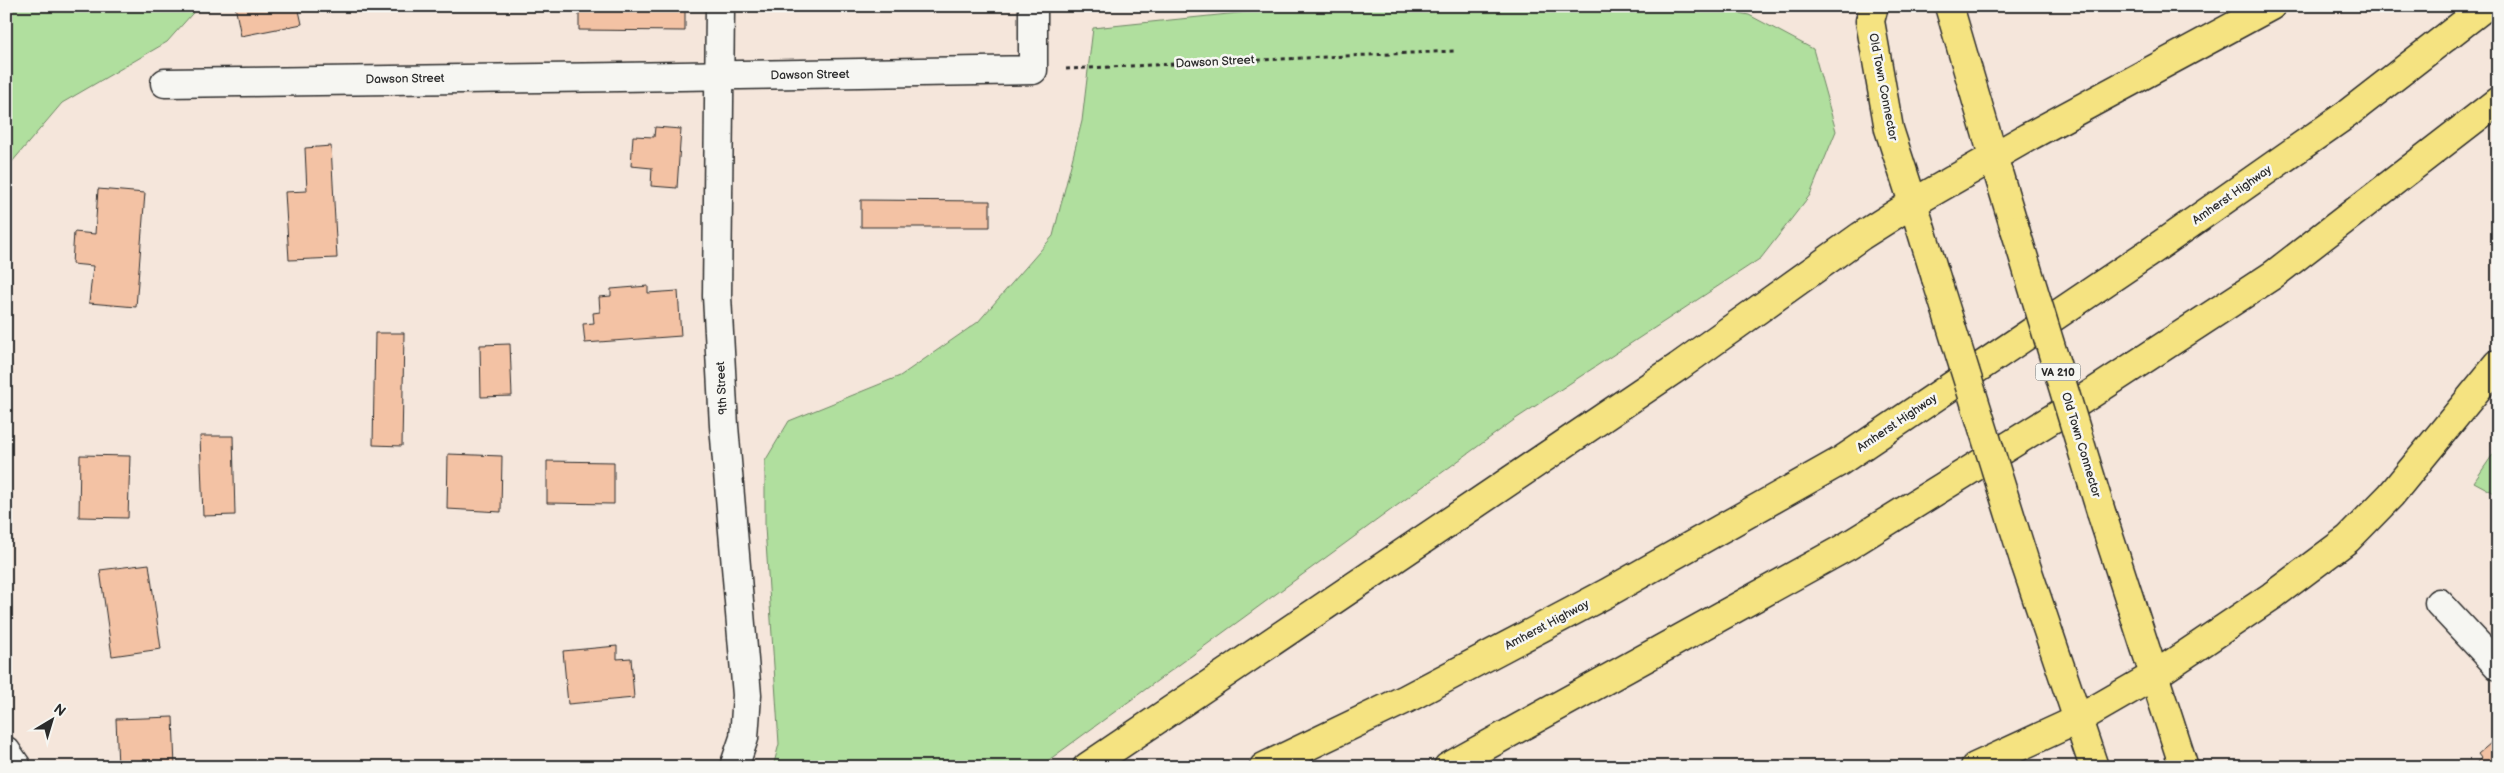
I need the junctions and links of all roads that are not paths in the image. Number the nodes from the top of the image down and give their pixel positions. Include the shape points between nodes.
1 (720, 6) edge
2 (1033, 6) edge
3 (1874, 6) edge
4 (1949, 6) edge
5 (2271, 6) edge
6 (2486, 6) edge
7 (718, 77) junction
8 (165, 83) dead end
9 (2498, 101) edge
10 (1993, 156) junction
11 (1912, 203) junction
12 (2498, 364) edge
13 (2439, 603) dead end
14 (2498, 666) edge
15 (2155, 675) junction
16 (2077, 720) junction
17 (6, 751) edge
18 (17, 767) edge
19 (734, 767) edge
20 (1087, 767) edge
21 (1264, 767) edge
22 (1448, 767) edge
23 (1975, 767) edge
24 (2094, 767) edge
25 (2184, 767) edge

1 - 7 street, 9th Street
2 - 7 street, Dawson Street via 1033,70
3 - 11 main road, Old Town Connector via 1870,21 1889,129
4 - 10 main road, Old Town Connector / VA 210
5 - 10 main road
6 - 21 main road, Amherst Highway via 2339,120 1839,462 1607,593 1406,699
7 - 8 street, Dawson Street
7 - 19 street, 9th Street via 717,296 724,426 748,695 744,738
9 - 22 main road via 2273,275 2068,409 1846,548
10 - 11 main road
10 - 15 main road, Old Town Connector / VA 210, bridge via 2102,514
11 - 16 main road, Old Town Connector, bridge
11 - 20 main road via 1678,367
12 - 15 main road via 2392,496 2348,539 2272,596
13 - 14 street
15 - 16 main road
15 - 25 main road, Old Town Connector / VA 210
16 - 23 main road
16 - 24 main road, Old Town Connector
17 - 18 street

